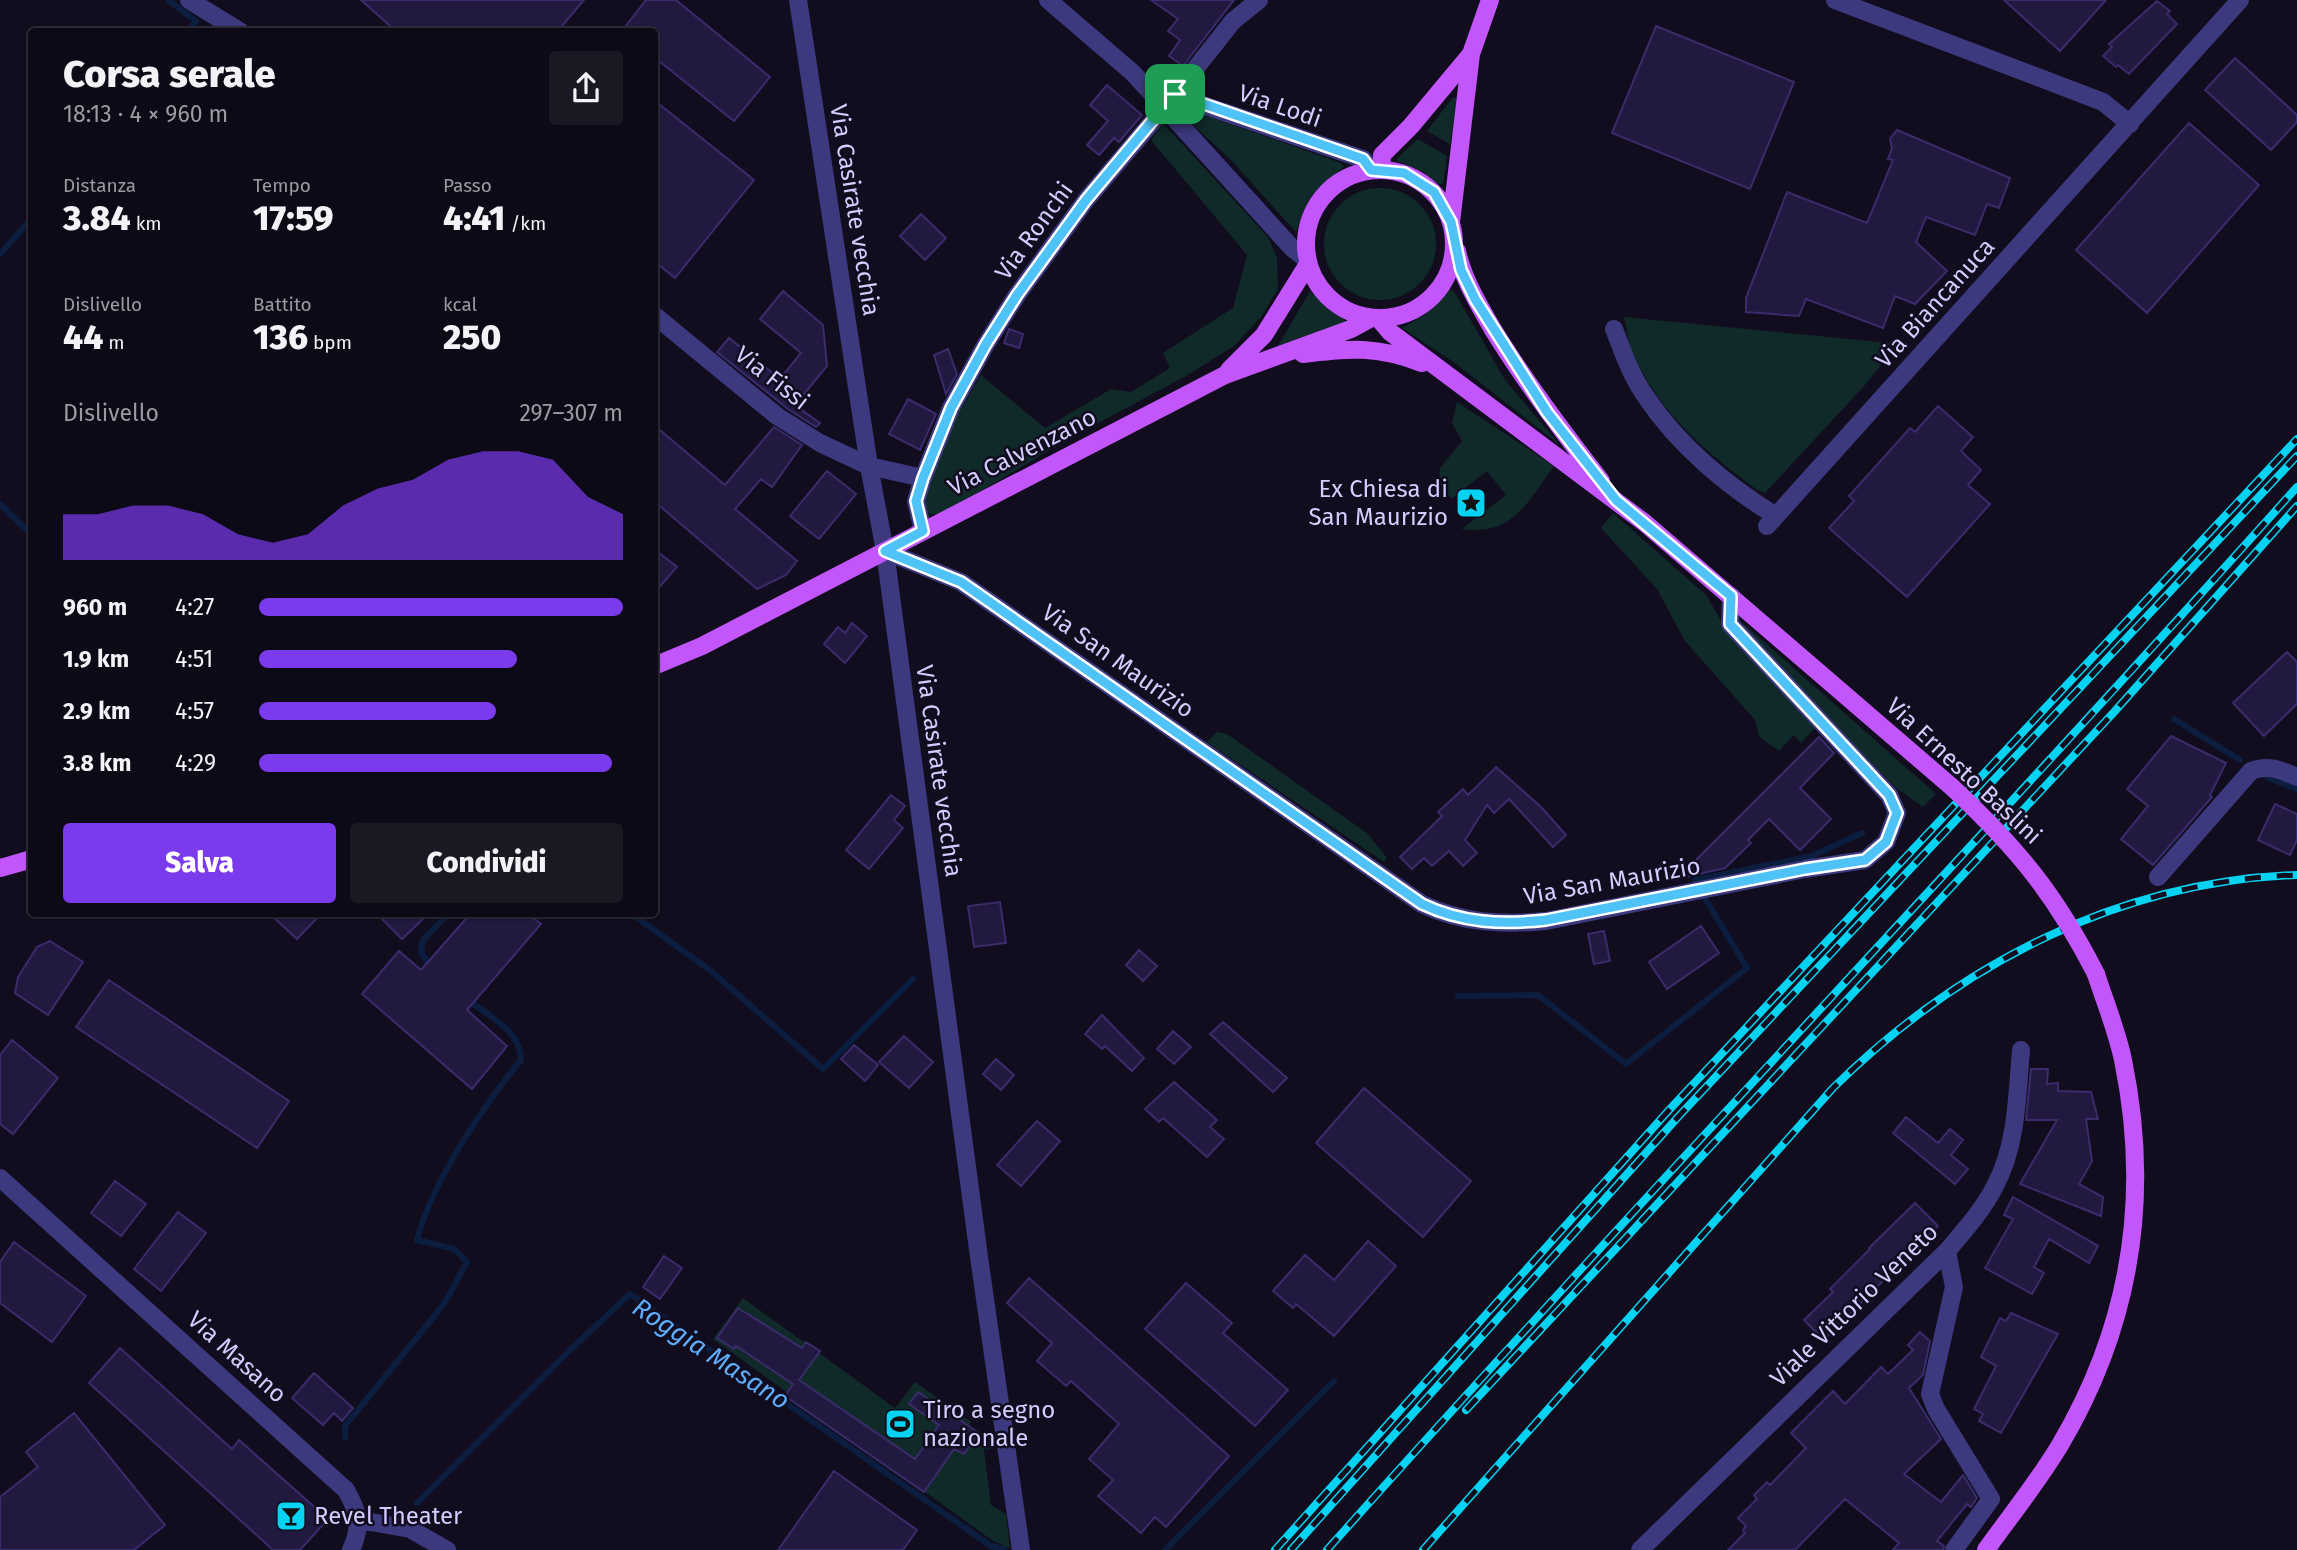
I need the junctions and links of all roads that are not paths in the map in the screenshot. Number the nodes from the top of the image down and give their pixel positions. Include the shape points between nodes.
1 (189, 0) edge
2 (798, 0) edge
3 (1048, 0) edge
4 (1259, 0) edge
5 (1490, 0) edge
6 (1835, 0) edge
7 (2240, 0) edge
8 (1871, 6) edge
9 (235, 28) edge
10 (1471, 54) junction
11 (1170, 101) junction
12 (2130, 124) junction
13 (1376, 170) junction
14 (1453, 229) junction
15 (1308, 262) junction
16 (658, 318) edge
17 (1375, 318) junction
18 (1614, 329) dead end
19 (1264, 360) junction
20 (1441, 371) junction
21 (1224, 375) junction
22 (869, 466) junction
23 (923, 478) junction
24 (1616, 500) junction
25 (923, 531) junction
26 (885, 551) junction
27 (1731, 596) junction
28 (658, 662) edge
29 (2297, 777) edge
30 (28, 860) edge
31 (0, 868) edge
32 (2158, 877) dead end
33 (2021, 1050) dead end
34 (0, 1178) edge
35 (1947, 1251) junction
36 (360, 1520) junction
37 (351, 1550) edge
38 (447, 1550) edge
39 (1021, 1550) edge
40 (1640, 1550) edge
41 (1954, 1550) edge
42 (1986, 1550) edge

1 - 9 street
2 - 22 street, Via Casirate vecchia
3 - 11 street, Via Lodi
4 - 11 street, Via Ronchi via 1233,21
5 - 10 main road
6 - 8 street
7 - 12 street, Via Biancanuca
8 - 12 street via 2103,102
10 - 13 main road via 1382,155
10 - 14 main road
11 - 13 street, Via Lodi via 1363,159
11 - 15 street, Via Lodi
11 - 23 street, Via Ronchi via 1086,200 1017,295 951,408
12 - 18 street, Via Biancanuca via 1772,521 1672,429 1646,397
13 - 14 main road via 1404,173 1425,184 1441,201
13 - 15 main road via 1349,176 1322,196 1308,226
14 - 17 main road via 1448,273 1435,294 1403,314
14 - 24 main road, Via Ernesto Baslini via 1461,270 1503,345 1547,412
15 - 17 main road via 1315,280 1339,306
15 - 21 main road, Via Calvenzano via 1264,335
16 - 22 street, Via Fissi via 777,416
17 - 19 main road, Via Calvenzano
17 - 20 main road, Via Ernesto Baslini
19 - 20 main road via 1365,349 1393,352
19 - 21 main road, Via Calvenzano
20 - 24 main road, Via Ernesto Baslini
21 - 25 main road, Via Calvenzano
22 - 23 street, Via Fissi
22 - 26 street, Via Casirate vecchia
23 - 25 street, Via Ronchi via 916,501
24 - 27 main road, Via Ernesto Baslini
25 - 26 main road, Via Calvenzano
26 - 27 street, Via San Maurizio via 961,582 1422,904 1445,915 1486,922 1546,920 1865,860 1886,842 1897,813 1889,795 1730,624
26 - 28 main road, Via Calvenzano via 702,646
26 - 39 street, Via Casirate vecchia
27 - 42 main road, Via Ernesto Baslini, bridge via 1952,788 2028,863 2055,900 2096,974 2123,1057 2137,1160 2133,1239 2122,1298 2086,1397 2059,1447
29 - 32 street via 2274,768 2251,771
30 - 31 main road
33 - 35 street, Viale Vittorio Veneto via 2009,1152 1988,1197
34 - 36 street, Via Masano via 346,1490
35 - 40 street, Viale Vittorio Veneto
35 - 41 street via 1954,1287 1930,1394 1992,1499
36 - 37 street
36 - 38 street via 410,1529

